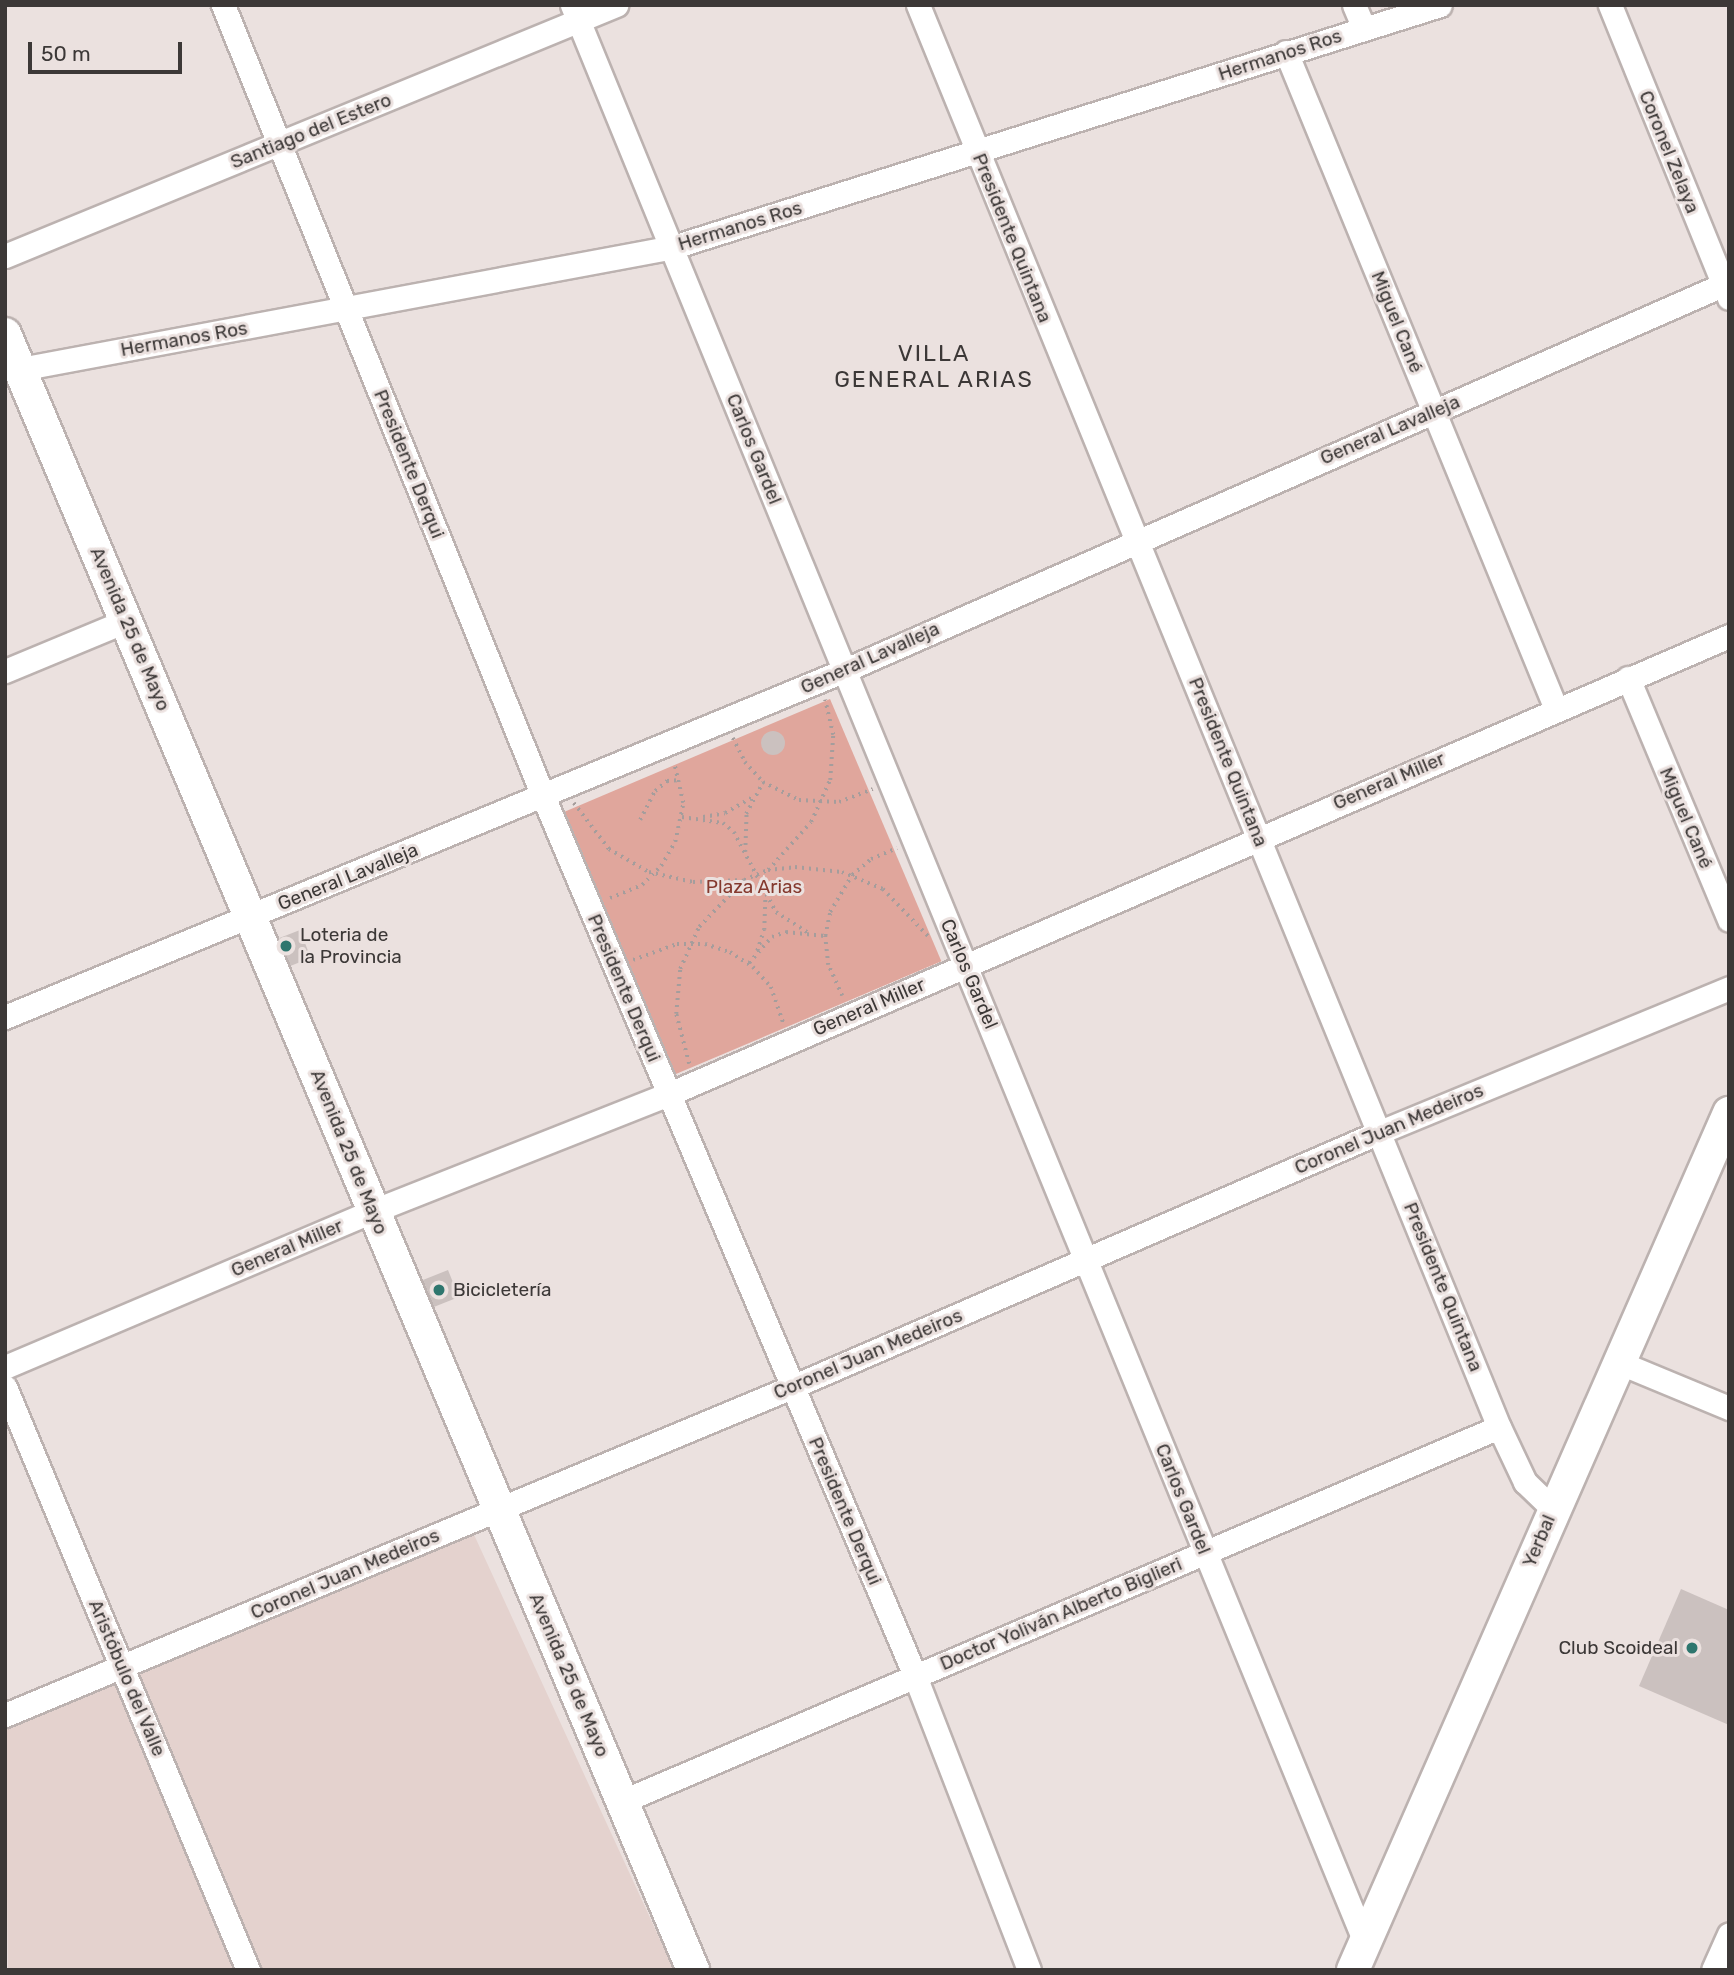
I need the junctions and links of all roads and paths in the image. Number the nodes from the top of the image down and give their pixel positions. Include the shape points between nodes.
1 (223, 5) edge
2 (616, 5) edge
3 (918, 5) edge
4 (1354, 5) edge
5 (1440, 5) edge
6 (1611, 5) edge
7 (575, 13) edge
8 (1364, 28) junction
9 (1286, 52) junction
10 (281, 144) junction
11 (978, 154) junction
12 (673, 247) junction
13 (5, 256) edge
14 (1727, 288) edge
15 (346, 310) junction
16 (5, 334) edge
17 (20, 369) junction
18 (1434, 411) junction
19 (1136, 539) junction
20 (126, 621) junction
21 (1729, 636) edge
22 (5, 671) edge
23 (843, 671) junction
24 (1628, 678) junction
25 (818, 681) junction
26 (1556, 709) junction
27 (728, 719) junction
28 (663, 747) junction
29 (888, 779) junction
30 (680, 780) junction
31 (764, 782) junction
32 (566, 788) junction
33 (543, 796) junction
34 (755, 796) junction
35 (822, 803) junction
36 (682, 817) junction
37 (701, 817) junction
38 (640, 820) dead end
39 (1259, 838) junction
40 (916, 847) junction
41 (745, 854) junction
42 (768, 870) junction
43 (654, 874) junction
44 (755, 875) junction
45 (852, 875) junction
46 (744, 880) junction
47 (765, 896) junction
48 (588, 902) junction
49 (252, 917) junction
50 (1729, 920) edge
51 (810, 934) junction
52 (825, 936) junction
53 (930, 938) dead end
54 (690, 943) junction
55 (756, 953) junction
56 (748, 963) junction
57 (965, 965) junction
58 (619, 974) junction
59 (1729, 988) edge
60 (857, 1012) junction
61 (5, 1017) edge
62 (786, 1043) junction
63 (697, 1082) junction
64 (669, 1094) junction
65 (1729, 1113) edge
66 (1380, 1132) junction
67 (373, 1212) junction
68 (1088, 1260) junction
69 (1618, 1362) junction
70 (5, 1367) edge
71 (5, 1387) edge
72 (792, 1387) junction
73 (1729, 1408) edge
74 (1499, 1427) junction
75 (1553, 1509) junction
76 (498, 1510) junction
77 (1204, 1554) junction
78 (122, 1667) junction
79 (915, 1676) junction
80 (5, 1715) edge
81 (623, 1801) junction
82 (1729, 1934) edge
83 (1359, 1956) edge
84 (248, 1970) edge
85 (693, 1970) edge
86 (1029, 1970) edge
87 (1713, 1970) edge

1 - 10 street, Presidente Derqui
2 - 7 street, Santiago del Estero
3 - 11 street, Presidente Quintana
4 - 8 street
5 - 8 street, Hermanos Ros
6 - 14 street, Coronel Zelaya
7 - 10 street, Santiago del Estero
7 - 12 street, Carlos Gardel
8 - 9 street, Hermanos Ros
9 - 11 street, Hermanos Ros
9 - 18 street, Miguel Cané
10 - 13 street, Santiago del Estero
10 - 15 street, Presidente Derqui
11 - 12 street, Hermanos Ros
11 - 19 street, Presidente Quintana
12 - 15 street, Hermanos Ros
12 - 23 street, Carlos Gardel
14 - 18 street, General Lavalleja
15 - 17 street, Hermanos Ros
15 - 33 street, Presidente Derqui
16 - 17 main road, Avenida 25 de Mayo
17 - 20 main road, Avenida 25 de Mayo
18 - 19 street, General Lavalleja
18 - 26 street, Miguel Cané
19 - 23 street, General Lavalleja
19 - 39 street, Presidente Quintana
20 - 22 street
20 - 49 main road, Avenida 25 de Mayo
21 - 24 street, General Miller
23 - 25 street, General Lavalleja
23 - 29 street, Carlos Gardel
24 - 26 street, General Miller
24 - 50 street, Miguel Cané
25 - 27 street, General Lavalleja
25 - 35 path via 833,735 830,780
26 - 39 street, General Miller
27 - 28 street, General Lavalleja
27 - 31 path via 737,750
28 - 30 path
28 - 32 street, General Lavalleja
29 - 35 path via 852,799
29 - 40 street, Carlos Gardel
30 - 36 path
30 - 38 path via 667,781 655,791
31 - 34 path
31 - 35 path via 799,800
32 - 33 street, General Lavalleja
32 - 43 path via 609,849
33 - 48 street, Presidente Derqui
33 - 49 street, General Lavalleja
34 - 37 path via 725,813
34 - 41 path via 746,814
35 - 42 path
36 - 37 path
36 - 43 path via 676,842
37 - 41 path via 723,823 734,832
39 - 57 street, General Miller
39 - 66 street, Presidente Quintana
40 - 45 path via 882,853
40 - 57 street, Carlos Gardel
41 - 44 path
42 - 44 path
42 - 45 path via 795,867
43 - 46 path via 693,882
43 - 48 path via 618,896
44 - 46 path
44 - 47 path
45 - 52 path via 835,900
45 - 53 path via 901,903
46 - 54 path via 713,910
47 - 51 path via 776,912
47 - 55 path via 764,930
48 - 58 street, Presidente Derqui
49 - 61 street, General Lavalleja
49 - 67 main road, Avenida 25 de Mayo
51 - 52 path
51 - 55 path via 786,932 772,937
52 - 60 path via 832,978
54 - 56 path via 717,947
54 - 58 path via 652,950
54 - 63 path via 680,969 676,1014
55 - 56 path
56 - 62 path via 776,999
57 - 60 street, General Miller
57 - 68 street, Carlos Gardel
58 - 64 street, Presidente Derqui
59 - 66 street, Coronel Juan Medeiros
60 - 62 street, General Miller
62 - 63 street, General Miller
63 - 64 street, General Miller
64 - 67 street, General Miller
64 - 72 street, Presidente Derqui
65 - 69 main road, Yerbal
66 - 68 street, Coronel Juan Medeiros
66 - 74 street, Presidente Quintana
67 - 70 street, General Miller
67 - 76 main road, Avenida 25 de Mayo
68 - 72 street, Coronel Juan Medeiros
68 - 77 street, Carlos Gardel
69 - 73 street
69 - 75 main road, Yerbal
71 - 78 street, Aristóbulo del Valle
72 - 76 street, Coronel Juan Medeiros
72 - 79 street, Presidente Derqui
74 - 75 street, Presidente Quintana via 1525,1482
74 - 77 street, Doctor Yoliván Alberto Biglieri
75 - 83 main road, Yerbal
76 - 78 street, Coronel Juan Medeiros
76 - 81 main road, Avenida 25 de Mayo
77 - 79 street, Doctor Yoliván Alberto Biglieri
77 - 83 street, Carlos Gardel
78 - 80 street, Coronel Juan Medeiros
78 - 84 street, Aristóbulo del Valle
79 - 81 street, Doctor Yoliván Alberto Biglieri
79 - 86 street, Presidente Derqui
81 - 85 main road, Avenida 25 de Mayo
82 - 87 street

